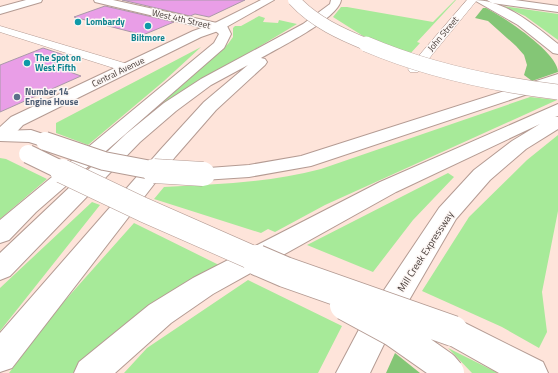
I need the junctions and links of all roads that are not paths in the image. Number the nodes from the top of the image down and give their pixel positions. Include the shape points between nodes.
1 (37, 0) edge
2 (99, 0) edge
3 (269, 0) edge
4 (294, 0) edge
5 (312, 0) edge
6 (336, 0) edge
7 (472, 0) edge
8 (479, 0) edge
9 (493, 3) edge
10 (558, 9) edge
11 (0, 11) edge
12 (217, 27) junction
13 (0, 29) edge
14 (283, 41) junction
15 (558, 50) edge
16 (384, 51) junction
17 (127, 68) junction
18 (414, 68) dead end
19 (558, 79) edge
20 (558, 92) edge
21 (558, 110) edge
22 (544, 124) edge
23 (1, 136) edge
24 (37, 147) junction
25 (0, 234) edge
26 (0, 269) edge
27 (285, 272) junction
28 (0, 357) edge
29 (91, 373) edge
30 (353, 373) edge
31 (449, 373) edge
32 (531, 373) edge

1 - 11 main road
2 - 12 main road, West 4th Street
3 - 12 main road, Central Avenue
4 - 16 main road, bridge via 321,22
5 - 16 main road, bridge via 335,24
6 - 14 main road via 335,6 323,16
7 - 18 street, John Street
8 - 9 main road
9 - 10 main road
9 - 15 main road
12 - 17 main road, Central Avenue
12 - 23 main road, Central Avenue via 196,42 34,123
12 - 25 main road via 223,29 225,34 219,45 34,202
13 - 17 street
14 - 26 main road via 206,82 170,107 133,138
14 - 28 main road via 210,106 168,153
16 - 20 main road, bridge via 473,78
17 - 23 main road, Central Avenue via 17,121
19 - 24 main road, bridge via 304,162 249,171 203,174 162,172 124,167
21 - 22 main road
22 - 29 main road via 388,187 312,226 203,286 160,314
22 - 30 main road, Mill Creek Expressway via 482,175 448,214 375,330
23 - 24 main road
24 - 27 main road, bridge via 144,210
27 - 31 main road, bridge via 393,331
27 - 32 main road, bridge via 453,331

